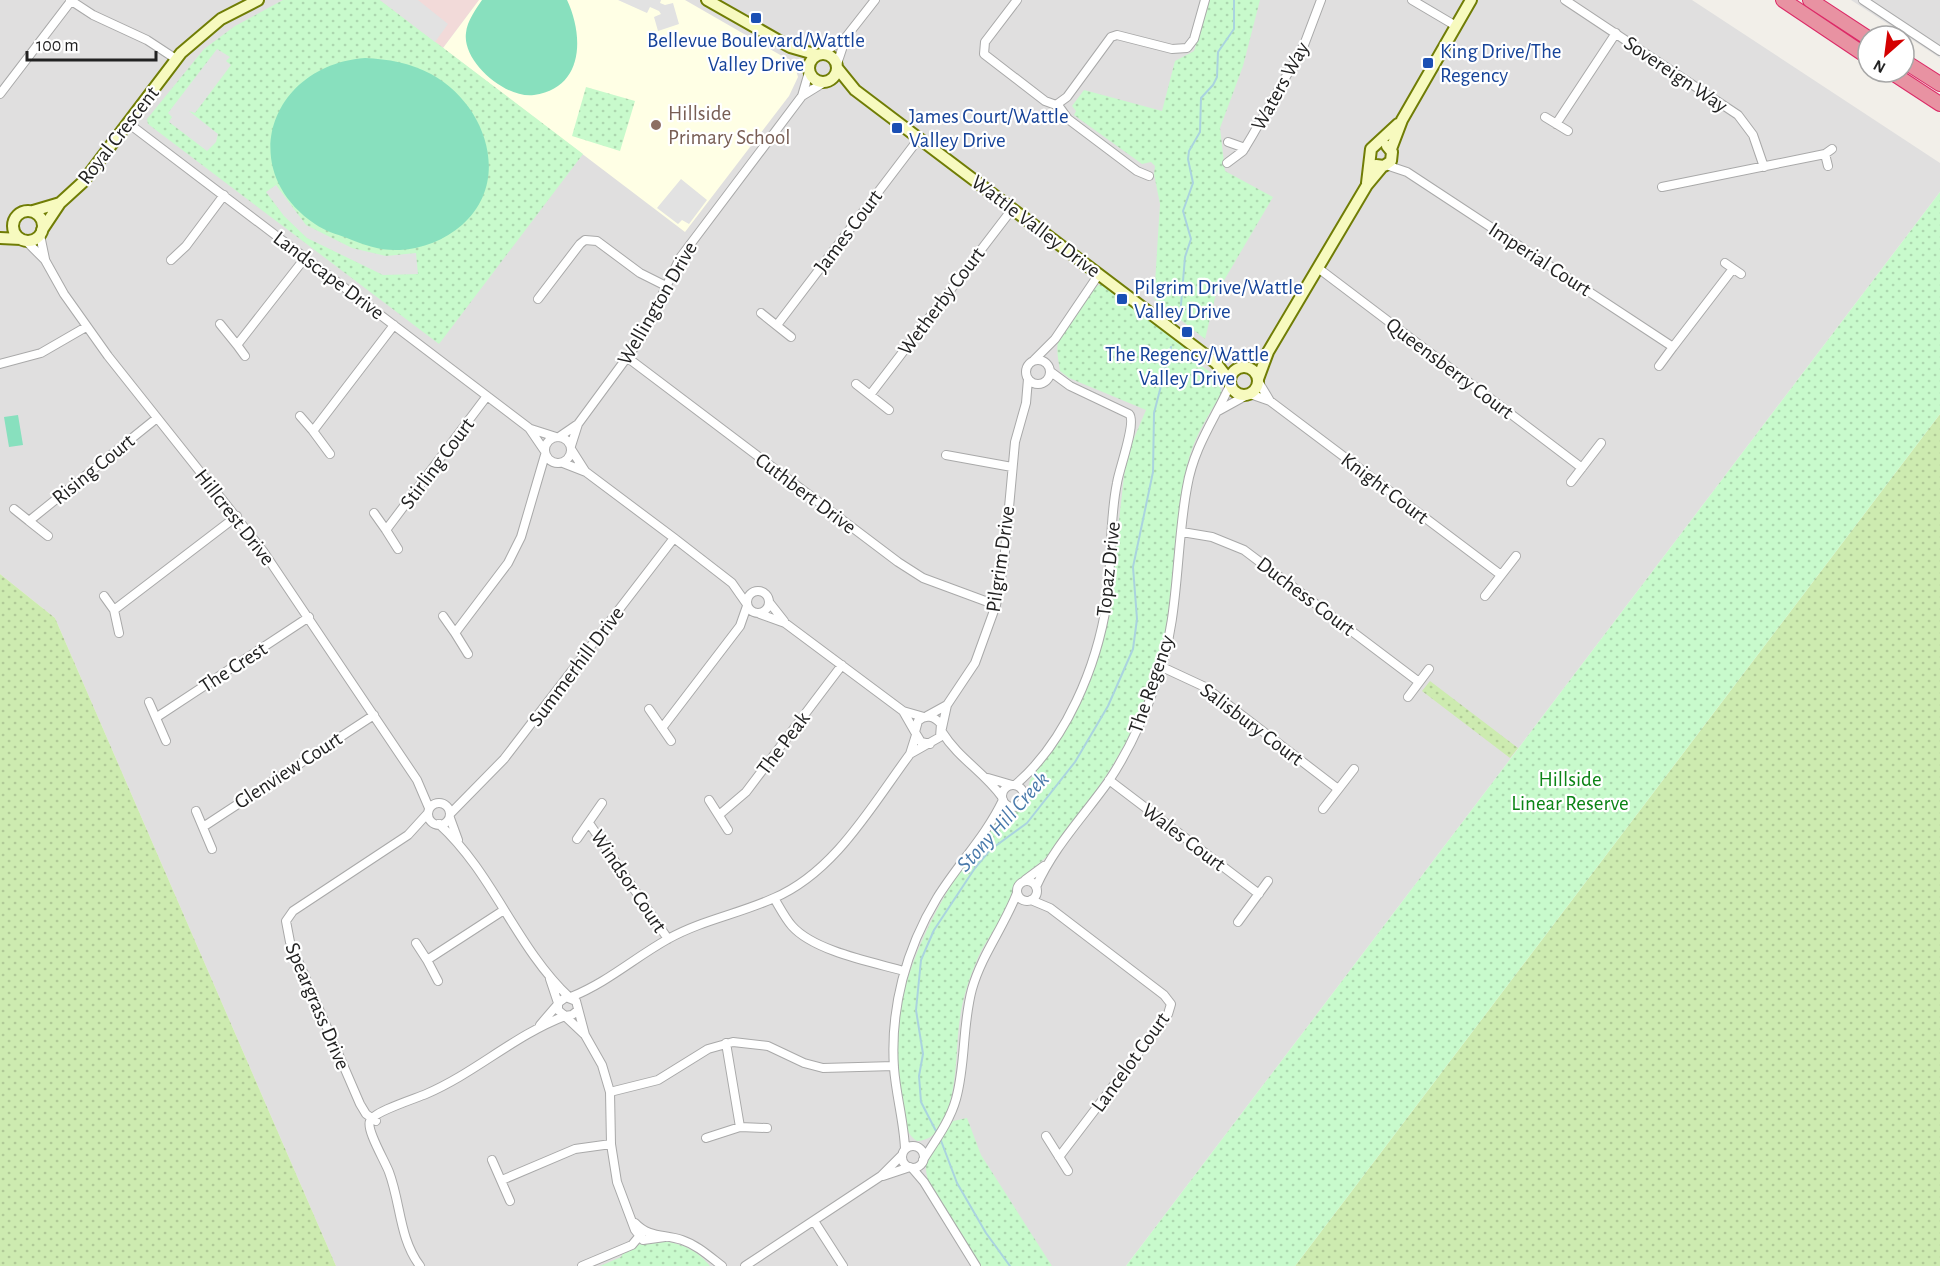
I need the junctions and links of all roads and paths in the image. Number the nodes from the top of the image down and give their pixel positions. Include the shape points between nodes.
1 (70, 0) edge
2 (258, 0) edge
3 (707, 0) edge
4 (875, 0) edge
5 (1017, 0) edge
6 (1205, 0) edge
7 (1321, 0) edge
8 (1412, 0) edge
9 (1471, 0) edge
10 (1565, 0) edge
11 (1783, 0) edge
12 (1810, 0) edge
13 (1863, 0) edge
14 (1456, 26) junction
15 (1856, 30) edge
16 (1616, 33) junction
17 (846, 37) junction
18 (790, 47) junction
19 (1856, 49) edge
20 (1940, 51) edge
21 (820, 54) junction
22 (176, 59) junction
23 (837, 67) junction
24 (1916, 69) edge
25 (808, 70) junction
26 (825, 83) junction
27 (1909, 84) edge
28 (1940, 84) edge
29 (855, 90) junction
30 (0, 94) edge
31 (802, 96) junction
32 (1940, 104) edge
33 (1058, 105) junction
34 (1545, 117) dead end
35 (1402, 120) junction
36 (128, 123) junction
37 (1556, 124) junction
38 (1568, 131) dead end
39 (920, 137) junction
40 (1228, 142) dead end
41 (1377, 144) junction
42 (1245, 148) junction
43 (1832, 149) dead end
44 (1392, 152) junction
45 (1824, 154) junction
46 (1370, 159) junction
47 (1227, 163) dead end
48 (1828, 165) dead end
49 (1384, 166) junction
50 (1764, 167) junction
51 (1407, 172) junction
52 (1149, 176) dead end
53 (1367, 185) junction
54 (1662, 187) dead end
55 (224, 195) junction
56 (60, 203) junction
57 (1013, 208) junction
58 (33, 212) junction
59 (12, 222) junction
60 (0, 231) edge
61 (41, 233) junction
62 (0, 238) edge
63 (23, 240) junction
64 (305, 258) junction
65 (45, 260) junction
66 (171, 260) dead end
67 (1318, 268) junction
68 (1099, 274) junction
69 (1741, 274) dead end
70 (666, 285) junction
71 (538, 300) dead end
72 (761, 313) dead end
73 (220, 324) dead end
74 (394, 325) junction
75 (777, 325) junction
76 (86, 327) junction
77 (791, 337) dead end
78 (1055, 339) junction
79 (237, 345) junction
80 (1673, 347) junction
81 (1268, 352) junction
82 (245, 356) dead end
83 (628, 358) junction
84 (1034, 360) junction
85 (1216, 363) junction
86 (0, 364) edge
87 (1659, 366) dead end
88 (1242, 367) junction
89 (1049, 368) junction
90 (1028, 378) junction
91 (1258, 380) junction
92 (1230, 382) junction
93 (1042, 383) junction
94 (856, 384) dead end
95 (1070, 386) junction
96 (1248, 394) junction
97 (870, 395) junction
98 (488, 396) junction
99 (1270, 401) junction
100 (1026, 403) junction
101 (889, 410) dead end
102 (1217, 411) junction
103 (300, 416) dead end
104 (157, 418) junction
105 (578, 424) junction
106 (529, 429) junction
107 (313, 431) junction
108 (557, 437) junction
109 (1601, 442) dead end
110 (571, 448) junction
111 (545, 453) junction
112 (330, 454) dead end
113 (946, 455) dead end
114 (561, 463) junction
115 (1012, 467) junction
116 (1582, 468) junction
117 (586, 472) junction
118 (540, 477) junction
119 (1571, 482) dead end
120 (14, 509) dead end
121 (374, 513) dead end
122 (237, 516) junction
123 (29, 521) junction
124 (386, 530) junction
125 (1182, 532) junction
126 (48, 536) dead end
127 (674, 538) junction
128 (398, 549) dead end
129 (1516, 556) dead end
130 (1500, 575) junction
131 (732, 583) junction
132 (755, 591) junction
133 (104, 596) dead end
134 (1485, 596) dead end
135 (769, 602) junction
136 (746, 605) junction
137 (996, 605) junction
138 (114, 610) junction
139 (758, 614) junction
140 (443, 616) dead end
141 (309, 617) junction
142 (785, 623) junction
143 (740, 626) junction
144 (119, 633) dead end
145 (454, 633) junction
146 (468, 654) dead end
147 (842, 666) junction
148 (1162, 668) junction
149 (1429, 669) dead end
150 (1419, 682) junction
151 (1408, 697) dead end
152 (149, 702) dead end
153 (947, 705) junction
154 (649, 708) dead end
155 (903, 711) junction
156 (374, 715) junction
157 (157, 717) junction
158 (926, 717) junction
159 (662, 728) junction
160 (942, 730) junction
161 (915, 734) junction
162 (166, 741) dead end
163 (670, 741) dead end
164 (932, 743) junction
165 (953, 749) junction
166 (910, 754) junction
167 (1354, 769) dead end
168 (1029, 774) junction
169 (988, 778) junction
170 (417, 780) junction
171 (1109, 780) junction
172 (1013, 785) junction
173 (1338, 789) junction
174 (474, 790) junction
175 (1023, 794) junction
176 (1002, 799) junction
177 (709, 800) dead end
178 (441, 803) junction
179 (602, 803) dead end
180 (1014, 806) junction
181 (1323, 809) dead end
182 (196, 811) dead end
183 (429, 811) junction
184 (719, 815) junction
185 (450, 816) junction
186 (993, 821) junction
187 (589, 823) junction
188 (437, 824) junction
189 (203, 827) junction
190 (728, 830) dead end
191 (408, 835) junction
192 (577, 839) dead end
193 (461, 846) junction
194 (212, 849) dead end
195 (1046, 865) junction
196 (1025, 880) junction
197 (1268, 881) dead end
198 (1036, 889) junction
199 (1017, 893) junction
200 (1259, 894) junction
201 (774, 898) junction
202 (1029, 900) junction
203 (1050, 908) junction
204 (504, 910) junction
205 (1010, 913) junction
206 (1238, 922) dead end
207 (668, 939) junction
208 (416, 943) dead end
209 (427, 960) junction
210 (904, 972) junction
211 (549, 977) junction
212 (438, 981) dead end
213 (592, 990) junction
214 (570, 997) junction
215 (558, 1003) junction
216 (577, 1009) junction
217 (565, 1016) junction
218 (539, 1026) junction
219 (585, 1035) junction
220 (726, 1043) junction
221 (894, 1066) junction
222 (610, 1092) junction
223 (374, 1118) junction
224 (902, 1124) junction
225 (740, 1127) junction
226 (767, 1128) dead end
227 (1046, 1136) dead end
228 (706, 1138) dead end
229 (935, 1139) junction
230 (611, 1144) junction
231 (916, 1147) junction
232 (903, 1152) junction
233 (1059, 1157) junction
234 (492, 1160) dead end
235 (922, 1161) junction
236 (911, 1167) junction
237 (1068, 1171) dead end
238 (881, 1176) junction
239 (502, 1180) junction
240 (924, 1182) junction
241 (510, 1201) dead end
242 (814, 1221) junction
243 (640, 1234) junction
244 (707, 1255) junction
245 (747, 1265) edge
246 (420, 1266) edge
247 (582, 1266) edge
248 (714, 1266) edge
249 (722, 1266) edge
250 (739, 1266) edge
251 (843, 1266) edge
252 (976, 1266) edge

1 - 22 street via 147,39
1 - 30 street
2 - 22 street, Royal Crescent via 208,28
3 - 18 street
4 - 17 street
5 - 33 street via 985,42 984,54 1045,101
6 - 33 street via 1188,48 1172,50 1117,34
7 - 42 street, Waters Way via 1304,45
8 - 14 street
9 - 14 street
10 - 16 street, Sovereign Way
11 - 19 highway
12 - 15 highway
13 - 20 street
14 - 35 street
16 - 37 street
16 - 50 street, Sovereign Way via 1737,115 1753,135
17 - 21 street
17 - 23 street
18 - 21 street
18 - 25 street
21 - 23 street via 831,57
21 - 25 street via 811,60
22 - 36 street, Royal Crescent
23 - 26 street via 834,78
23 - 29 street, Wattle Valley Drive
24 - 28 highway
25 - 26 street via 812,79
25 - 31 street, Wellington Drive
26 - 29 street, Wattle Valley Drive
26 - 31 street, Wellington Drive
27 - 32 highway
29 - 39 street, Wattle Valley Drive
31 - 70 street, Wellington Drive via 688,246
33 - 52 street via 1068,119
34 - 37 street
35 - 41 street
35 - 44 street
36 - 55 street, Landscape Drive
36 - 56 street, Royal Crescent via 83,182
37 - 38 street
39 - 57 street, Wattle Valley Drive
39 - 75 street, James Court
40 - 42 street
41 - 44 street via 1384,144
41 - 46 street via 1371,149
42 - 47 street, Waters Way
43 - 45 street
44 - 49 street
44 - 51 street, Imperial Court
45 - 48 street
45 - 50 street
46 - 49 street via 1374,165
46 - 53 street
49 - 51 street, Imperial Court
49 - 53 street
50 - 54 street
51 - 80 street, Imperial Court
53 - 67 street
55 - 64 street, Landscape Drive
55 - 66 street
56 - 58 street, Royal Crescent
56 - 61 street, Royal Crescent
57 - 68 street, Wattle Valley Drive
57 - 97 street, Wetherby Court
58 - 59 street via 20,212
58 - 61 street via 40,217
59 - 60 street
59 - 63 street via 14,232
61 - 63 street
61 - 65 street, Hillcrest Drive
62 - 63 street
63 - 65 street, Hillcrest Drive
64 - 74 street, Landscape Drive
64 - 79 street
65 - 76 street, Hillcrest Drive
67 - 81 street
67 - 116 street, Queensberry Court
68 - 78 street
68 - 85 street, Wattle Valley Drive
69 - 80 street via 1729,267
70 - 71 street via 640,273 591,239 580,244
70 - 83 street, Wellington Drive
72 - 75 street
73 - 79 street
74 - 98 street, Landscape Drive
74 - 107 street
75 - 77 street
76 - 86 street via 41,353
76 - 104 street, Hillcrest Drive
78 - 84 street
78 - 89 street
79 - 82 street
80 - 87 street
81 - 88 street
81 - 91 street
83 - 105 street, Wellington Drive
83 - 137 street, Cuthbert Drive via 898,562 932,582
84 - 89 street via 1042,360
84 - 90 street via 1026,368
85 - 88 street, Wattle Valley Drive
85 - 92 street, Wattle Valley Drive
88 - 91 street via 1255,372
88 - 92 street via 1233,373
89 - 93 street
89 - 95 street, Topaz Drive
90 - 93 street
90 - 100 street, Pilgrim Drive
91 - 96 street via 1256,389
91 - 99 street, Knight Court
92 - 96 street via 1238,393
92 - 102 street, The Regency
93 - 95 street, Topaz Drive
93 - 100 street, Pilgrim Drive
94 - 97 street
95 - 168 street, Topaz Drive via 1129,414 1133,425 1116,485 1107,602 1098,640 1075,704
96 - 99 street, Knight Court
96 - 102 street
97 - 101 street
98 - 106 street, Landscape Drive
98 - 124 street, Stirling Court
99 - 130 street, Knight Court
100 - 115 street, Pilgrim Drive
102 - 125 street, The Regency via 1193,460
103 - 107 street
104 - 122 street, Hillcrest Drive
104 - 123 street, Rising Court
105 - 108 street, Wellington Drive
105 - 110 street, Wellington Drive
106 - 108 street, Landscape Drive
106 - 111 street, Landscape Drive
107 - 112 street
108 - 110 street via 566,440
108 - 111 street via 546,443
109 - 116 street
110 - 114 street via 569,457
110 - 117 street
111 - 114 street via 551,462
111 - 118 street
113 - 115 street
114 - 117 street
114 - 118 street
115 - 137 street, Pilgrim Drive
116 - 119 street
117 - 127 street
118 - 145 street via 521,537 508,563
120 - 123 street, Rising Court
121 - 124 street, Stirling Court
122 - 138 street
122 - 141 street, Hillcrest Drive
123 - 126 street, Rising Court
124 - 128 street, Stirling Court
125 - 148 street, The Regency via 1173,616
125 - 150 street, Duchess Court via 1212,537 1244,550
127 - 131 street
127 - 174 street, Summerhill Drive via 504,759
129 - 130 street
130 - 134 street
131 - 132 street
131 - 136 street
132 - 135 street via 766,595
132 - 136 street
133 - 138 street
135 - 139 street via 768,608
135 - 142 street
136 - 139 street
136 - 143 street
137 - 153 street, Pilgrim Drive via 975,663
138 - 144 street
139 - 142 street
139 - 143 street
140 - 145 street
141 - 156 street, Hillcrest Drive
141 - 157 street, The Crest
142 - 147 street
143 - 159 street
145 - 146 street
147 - 155 street
147 - 184 street, The Peak via 746,792
148 - 171 street, The Regency via 1130,744
148 - 173 street, Salisbury Court via 1204,687
149 - 150 street
150 - 151 street
152 - 157 street
153 - 158 street, Pilgrim Drive
153 - 160 street, Pilgrim Drive
154 - 159 street
155 - 158 street
155 - 161 street
156 - 170 street, Hillcrest Drive
156 - 189 street, Glenview Court
157 - 162 street
158 - 160 street via 935,718
158 - 161 street via 918,721
159 - 163 street
160 - 164 street
160 - 165 street
161 - 164 street via 921,742
161 - 166 street
164 - 165 street
164 - 166 street
165 - 169 street
166 - 201 street via 831,858 795,887
167 - 173 street
168 - 172 street, Topaz Drive
168 - 175 street, Topaz Drive
169 - 172 street
169 - 176 street
170 - 178 street, Hillcrest Drive
170 - 183 street, Hillcrest Drive
171 - 195 street, The Regency
171 - 200 street, Wales Court
172 - 175 street
172 - 176 street via 1003,790
173 - 181 street
174 - 178 street, Summerhill Drive
174 - 185 street, Summerhill Drive
175 - 180 street
176 - 180 street
176 - 186 street
177 - 184 street
178 - 183 street, Summerhill Drive
178 - 185 street, Hillcrest Drive via 449,808
179 - 187 street, Windsor Court
180 - 186 street
182 - 189 street
183 - 188 street, Hillcrest Drive
183 - 191 street, Speargrass Drive
184 - 190 street
185 - 188 street, Summerhill Drive
185 - 193 street
186 - 210 street via 938,897
187 - 192 street, Windsor Court
187 - 207 street, Windsor Court
188 - 191 street, Speargrass Drive
188 - 193 street
189 - 194 street
191 - 223 street, Speargrass Drive via 293,911 286,921 290,942 357,1096
193 - 204 street
195 - 196 street, The Regency
195 - 198 street, The Regency
196 - 198 street
196 - 199 street via 1019,884
197 - 200 street
198 - 202 street, The Regency
198 - 203 street, Lancelot Court
199 - 202 street, Lancelot Court
199 - 205 street
200 - 206 street
201 - 207 street via 710,919
201 - 210 street via 793,928 819,945
202 - 203 street, Lancelot Court
202 - 205 street
203 - 233 street, Lancelot Court via 1171,1004 1168,1014
204 - 209 street
204 - 211 street
205 - 229 street via 984,954 972,988 963,1030 960,1080 950,1116
207 - 213 street
208 - 209 street
209 - 212 street
210 - 221 street via 894,1028
211 - 214 street
211 - 215 street
213 - 214 street
213 - 216 street
214 - 215 street
214 - 216 street via 576,1001
215 - 217 street
215 - 218 street
216 - 217 street
216 - 219 street
217 - 218 street
217 - 219 street
218 - 223 street via 455,1080
219 - 222 street via 602,1065
220 - 221 street via 759,1043 823,1068
220 - 222 street via 699,1053 658,1080
220 - 225 street
221 - 224 street
222 - 230 street
223 - 246 street via 379,1148 396,1193 405,1242
224 - 231 street
224 - 232 street
225 - 226 street
225 - 228 street
227 - 233 street
229 - 231 street
229 - 235 street
230 - 239 street via 575,1149
230 - 243 street via 617,1182
231 - 232 street
231 - 235 street via 923,1154
232 - 236 street via 903,1161
232 - 238 street
233 - 237 street
234 - 239 street
235 - 236 street
235 - 240 street
236 - 238 street
236 - 240 street
238 - 242 street
239 - 241 street
240 - 252 street
242 - 245 street
242 - 251 street
243 - 244 street via 684,1240
243 - 247 street via 632,1245
244 - 248 street
244 - 249 street
245 - 250 street

